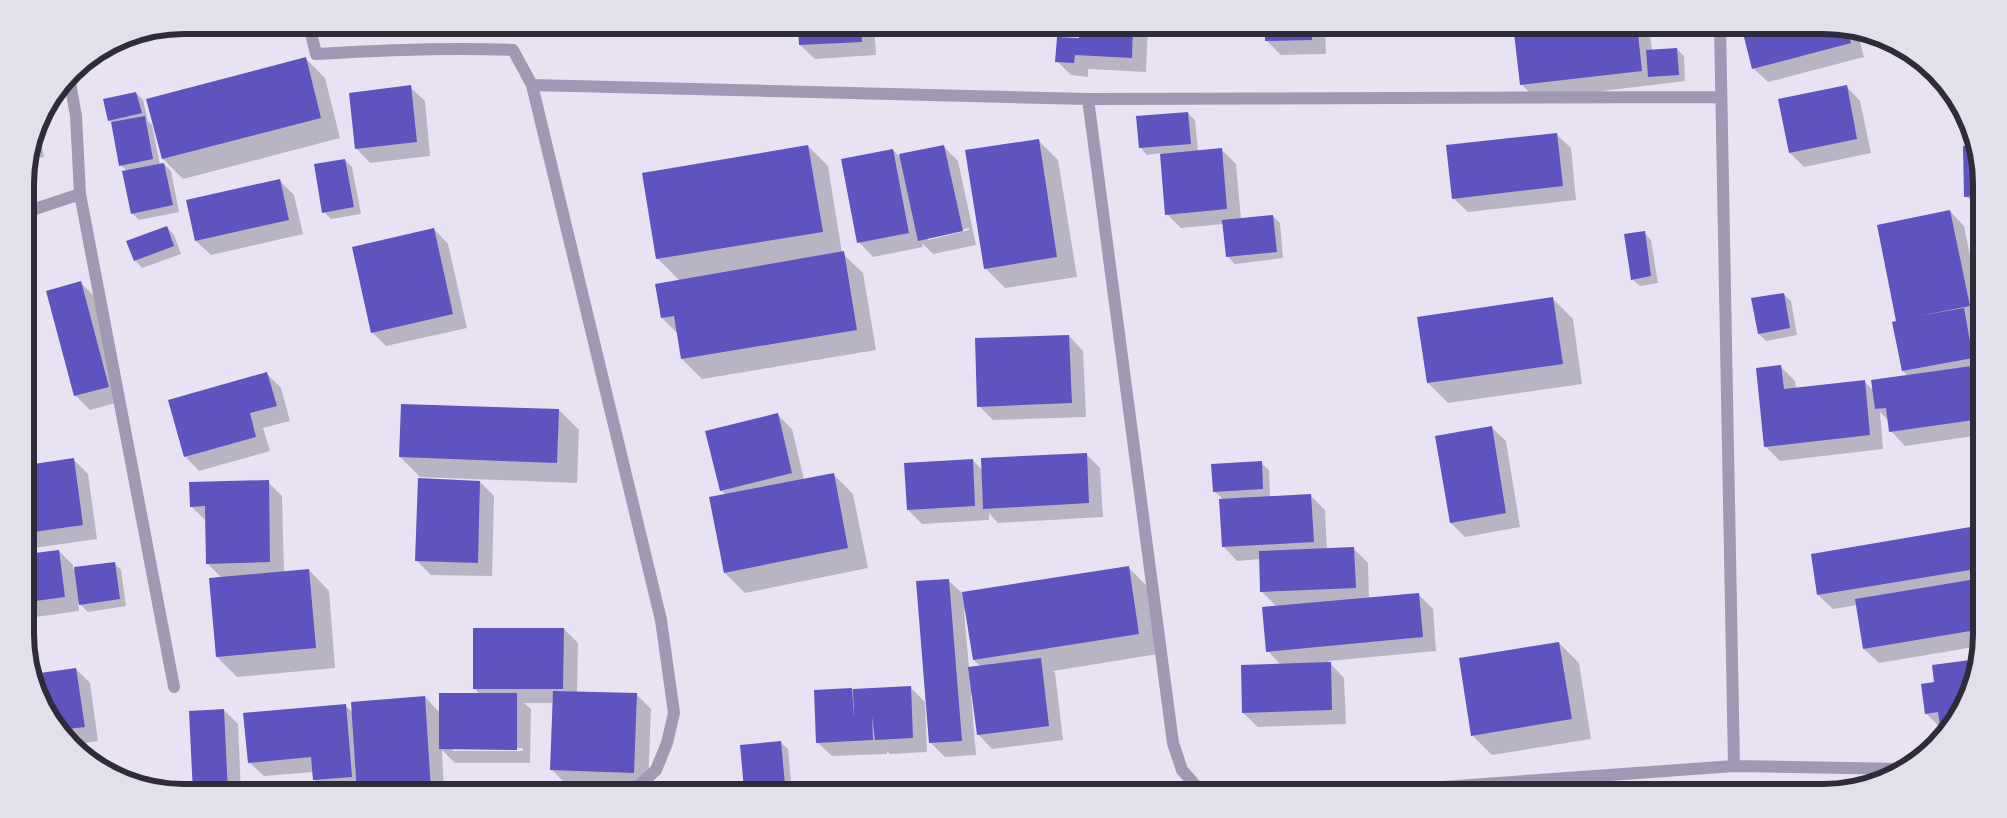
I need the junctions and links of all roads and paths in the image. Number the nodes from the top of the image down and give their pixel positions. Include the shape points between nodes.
1 (312, 34) edge
2 (1720, 34) edge
3 (532, 85) junction
4 (71, 86) edge
5 (1721, 97) junction
6 (1088, 99) junction
7 (80, 194) junction
8 (34, 209) edge
9 (174, 688) dead end
10 (1734, 766) junction
11 (1890, 769) edge
12 (640, 784) edge
13 (1194, 784) edge
14 (1484, 784) edge

1 - 3 street via 316,54 421,49 513,50
2 - 5 street
3 - 6 street
3 - 12 street via 661,620 674,713 656,770
4 - 7 street via 76,116
5 - 6 street
5 - 10 street
6 - 13 street via 1173,743 1182,770
7 - 8 street
7 - 9 street
10 - 11 street
10 - 14 street

